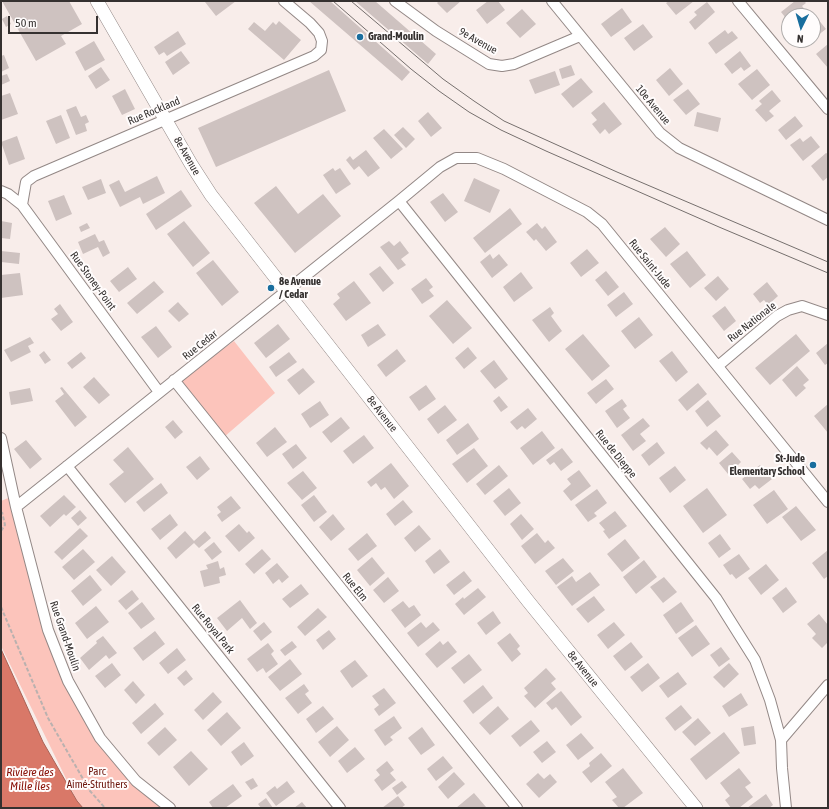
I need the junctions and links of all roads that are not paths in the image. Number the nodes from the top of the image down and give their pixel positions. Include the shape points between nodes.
1 (97, 1) edge
2 (284, 1) edge
3 (395, 1) edge
4 (552, 1) edge
5 (738, 1) edge
6 (580, 36) junction
7 (828, 109) edge
8 (166, 119) junction
9 (1, 191) edge
10 (398, 202) junction
11 (22, 205) junction
12 (828, 220) edge
13 (286, 291) junction
14 (828, 315) edge
15 (718, 366) junction
16 (174, 380) junction
17 (159, 392) junction
18 (1, 438) edge
19 (67, 466) junction
20 (828, 502) edge
21 (16, 507) junction
22 (828, 685) edge
23 (781, 740) junction
24 (170, 808) edge
25 (340, 808) edge
26 (517, 808) edge
27 (696, 808) edge
28 (786, 808) edge

1 - 8 street, 8e Avenue
2 - 8 street, Rue Rockland via 320,33 320,50 314,56
3 - 6 street, 9e Avenue via 436,31 489,64 514,64
4 - 6 street, 10e Avenue
5 - 7 street
6 - 12 street, 10e Avenue via 660,133 679,148
8 - 11 street, Rue Rockland via 34,176 26,182
8 - 13 street, 8e Avenue via 211,195
9 - 11 street, Rue Stoney-Point
10 - 13 street, Rue Cedar
10 - 15 street, Rue Saint-Jude via 440,167 456,158 477,158 587,212 602,224
10 - 23 street, Rue de Dieppe via 716,598 755,660
11 - 17 street, Rue Stoney-Point
13 - 16 street, Rue Cedar
13 - 27 street, 8e Avenue via 528,601
14 - 15 street, Rue Nationale via 802,306 788,310 777,316
15 - 20 street, Rue Saint-Jude
16 - 17 street, Rue Cedar
16 - 26 street, Rue Elm
17 - 19 street, Rue Cedar
18 - 21 street, Rue Grand-Moulin
19 - 21 street, Rue Cedar
19 - 25 street, Rue Royal Park
21 - 24 street, Rue Grand-Moulin via 48,630 68,681 100,738 136,781
22 - 23 street
23 - 28 street, Rue de Dieppe

